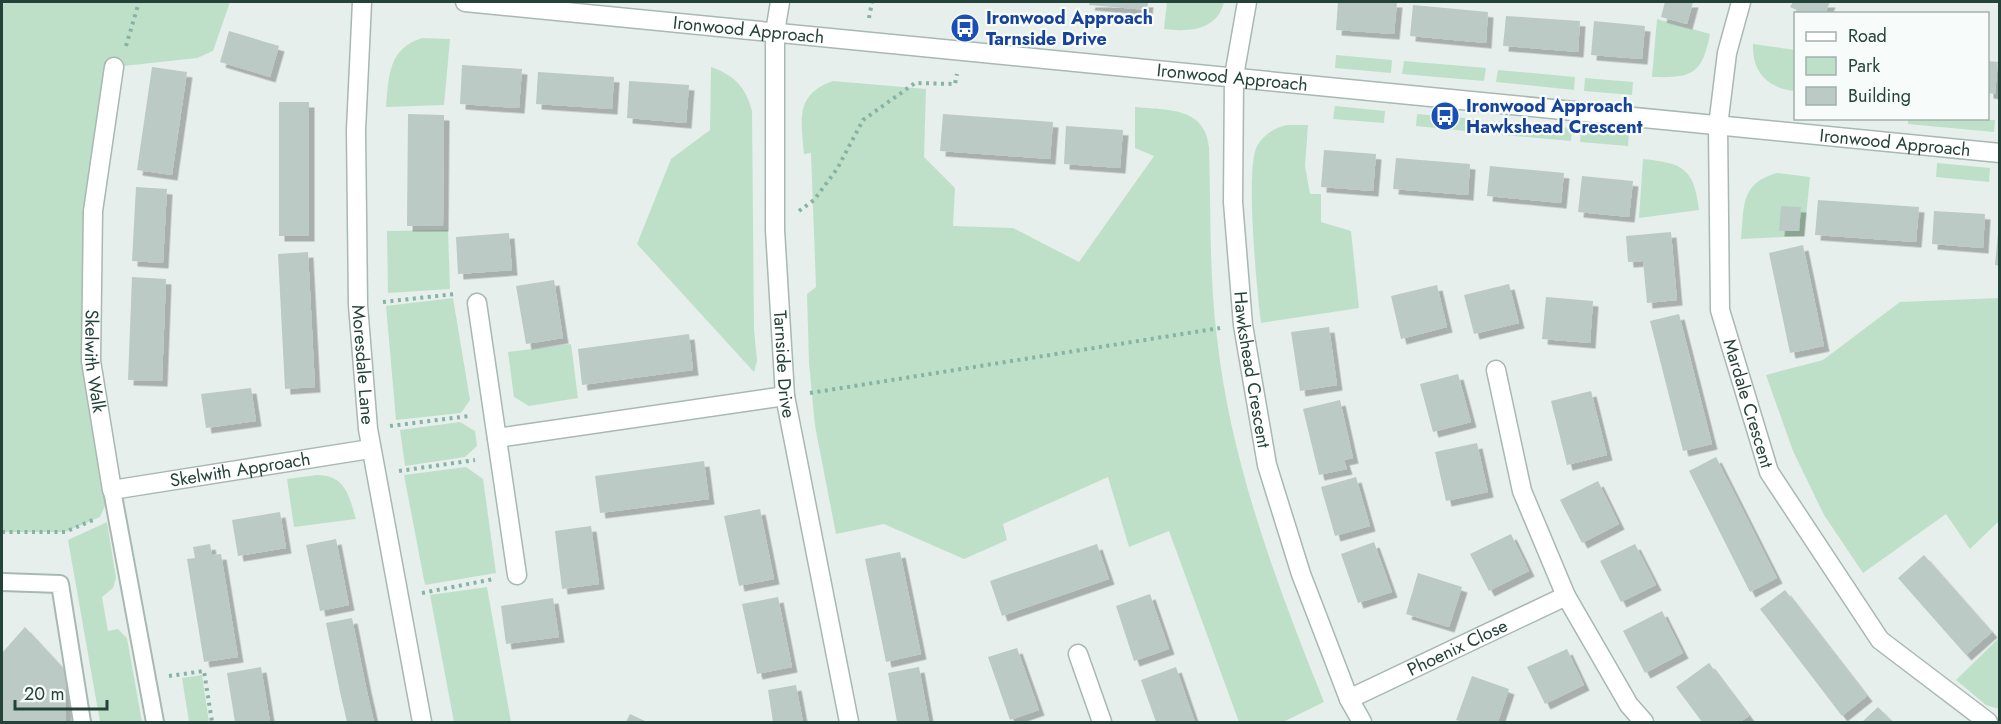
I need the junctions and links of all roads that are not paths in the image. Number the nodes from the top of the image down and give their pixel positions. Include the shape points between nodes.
1 (362, 2) edge
2 (465, 2) edge
3 (780, 2) edge
4 (1247, 2) edge
5 (1741, 2) edge
6 (775, 32) junction
7 (114, 67) road end
8 (1234, 76) junction
9 (1718, 126) junction
10 (2000, 153) edge
11 (477, 303) road end
12 (1496, 370) dead end
13 (785, 396) junction
14 (497, 438) junction
15 (370, 449) junction
16 (112, 490) junction
17 (518, 575) road end
18 (2, 582) edge
19 (1566, 596) junction
20 (1078, 654) dead end
21 (1349, 699) junction
22 (82, 723) edge
23 (155, 723) edge
24 (422, 723) edge
25 (849, 723) edge
26 (1102, 723) edge
27 (1362, 723) edge
28 (1644, 723) edge
29 (1988, 723) edge

1 - 15 street, Moresdale Lane via 356,130 358,305
2 - 6 street, Ironwood Approach
3 - 6 street, Tarnside Drive
4 - 8 street, Hawkshead Crescent
5 - 9 street, Mardale Crescent via 1727,53
6 - 8 street, Ironwood Approach
6 - 13 street, Tarnside Drive via 775,230
7 - 16 street, Skelwith Walk via 93,211 91,362
8 - 9 street, Ironwood Approach
8 - 21 street, Hawkshead Crescent via 1233,202 1244,325 1267,465 1302,574
9 - 10 street, Ironwood Approach
9 - 29 street, Mardale Crescent via 1720,310 1769,472 1880,640
11 - 14 street
12 - 19 street via 1522,491
13 - 14 street
13 - 25 street, Tarnside Drive
14 - 17 street
15 - 16 street, Skelwith Approach
15 - 24 street, Moresdale Lane
16 - 23 lane, Skelwith Walk
18 - 22 lane via 60,584
19 - 21 street, Phoenix Close
19 - 28 street via 1629,705
20 - 26 street
21 - 27 street, Hawkshead Crescent

